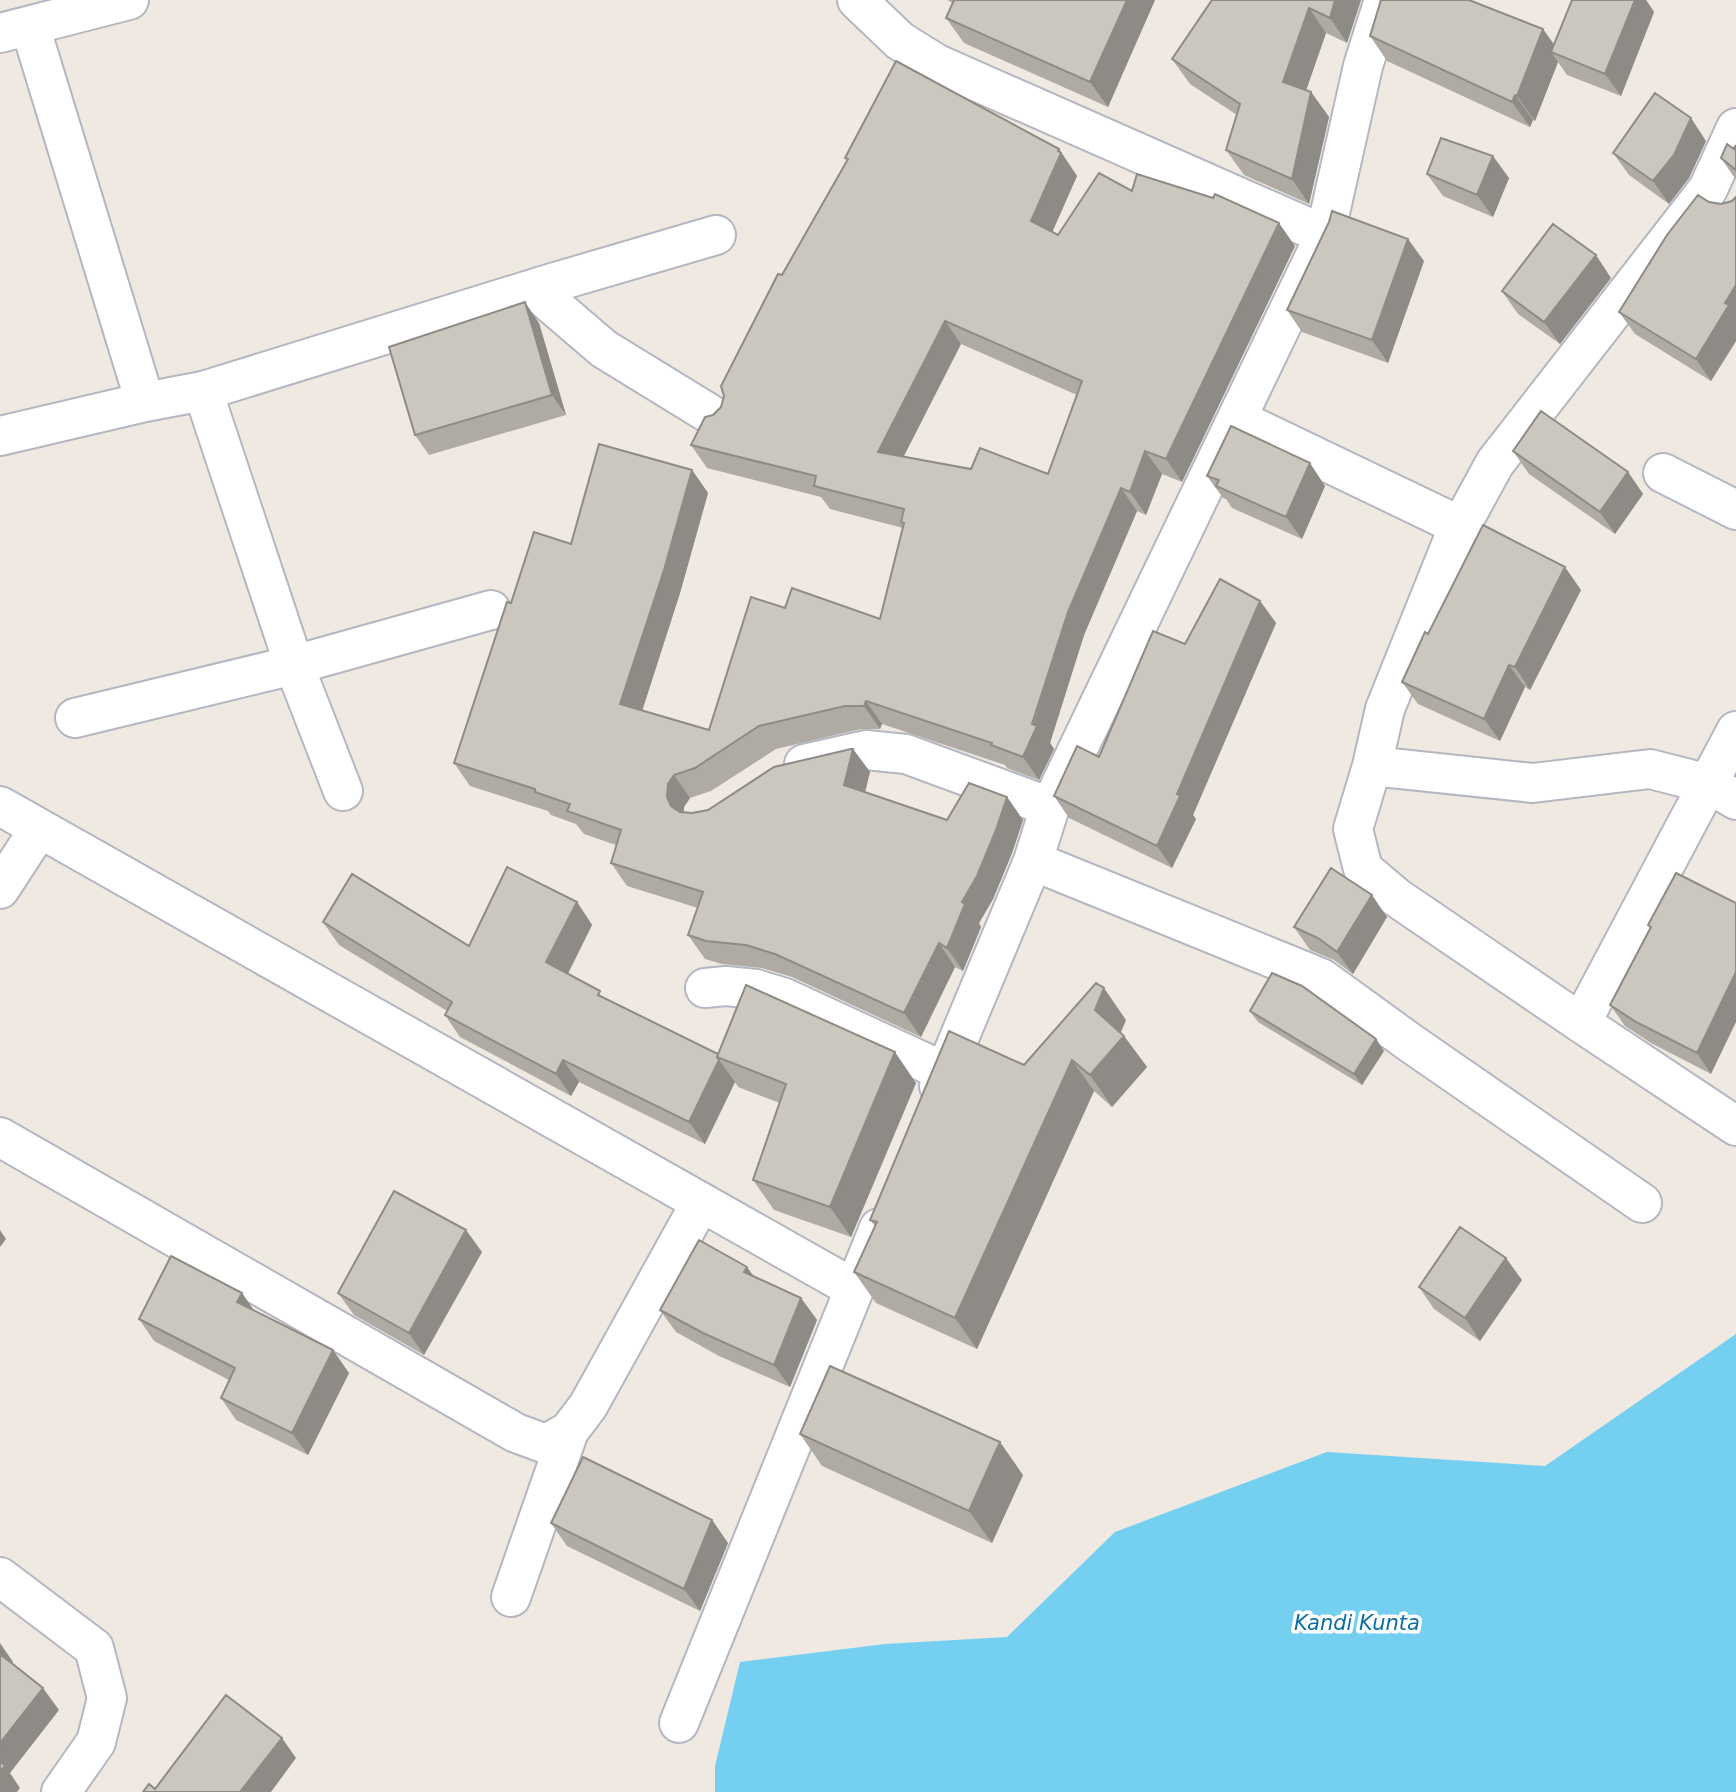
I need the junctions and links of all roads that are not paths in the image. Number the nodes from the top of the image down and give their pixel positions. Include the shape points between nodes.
1 (129, 0) edge
2 (857, 0) edge
3 (1384, 0) edge
4 (15, 30) edge
5 (1736, 128) edge
6 (1722, 197) edge
7 (716, 235) dead end
8 (1325, 235) junction
9 (534, 289) junction
10 (203, 391) junction
11 (145, 402) junction
12 (718, 419) edge
13 (1237, 419) junction
14 (0, 436) edge
15 (1663, 473) dead end
16 (1736, 510) edge
17 (1460, 526) junction
18 (491, 610) dead end
19 (294, 665) junction
20 (75, 718) dead end
21 (1736, 731) edge
22 (1372, 766) junction
23 (769, 778) edge
24 (342, 791) dead end
25 (1722, 792) edge
26 (0, 806) edge
27 (1050, 807) junction
28 (39, 829) junction
29 (1033, 860) junction
30 (0, 889) edge
31 (705, 988) dead end
32 (1581, 1023) junction
33 (945, 1072) junction
34 (923, 1123) edge
35 (1736, 1126) edge
36 (0, 1137) edge
37 (891, 1199) edge
38 (701, 1202) junction
39 (1642, 1203) dead end
40 (853, 1288) junction
41 (569, 1431) junction
42 (0, 1577) edge
43 (511, 1597) dead end
44 (679, 1723) dead end
45 (61, 1792) edge

1 - 4 street
2 - 8 street via 901,41 937,64
3 - 8 street via 1363,66
4 - 11 street
5 - 6 street
6 - 17 street via 1495,463
7 - 9 street
8 - 13 street
9 - 10 street
9 - 12 street via 604,349
10 - 11 street
10 - 19 street
11 - 14 street
13 - 17 street
13 - 27 street
15 - 16 street
17 - 22 street via 1385,709
18 - 19 street
19 - 20 street
19 - 24 street
21 - 25 street
22 - 25 street via 1533,783 1650,769
22 - 32 street via 1353,829 1363,869 1396,897
23 - 27 street via 780,770 866,750 906,754
25 - 32 street
26 - 28 street
27 - 29 street
28 - 30 street
28 - 38 street
29 - 33 street
29 - 39 street via 1321,978
31 - 33 street via 756,989 785,998
32 - 35 street
33 - 34 street
36 - 41 street via 516,1433 546,1444
37 - 40 street
38 - 40 street
38 - 41 street via 588,1406
40 - 44 street
41 - 43 street
42 - 45 street via 94,1648 107,1698 96,1742

